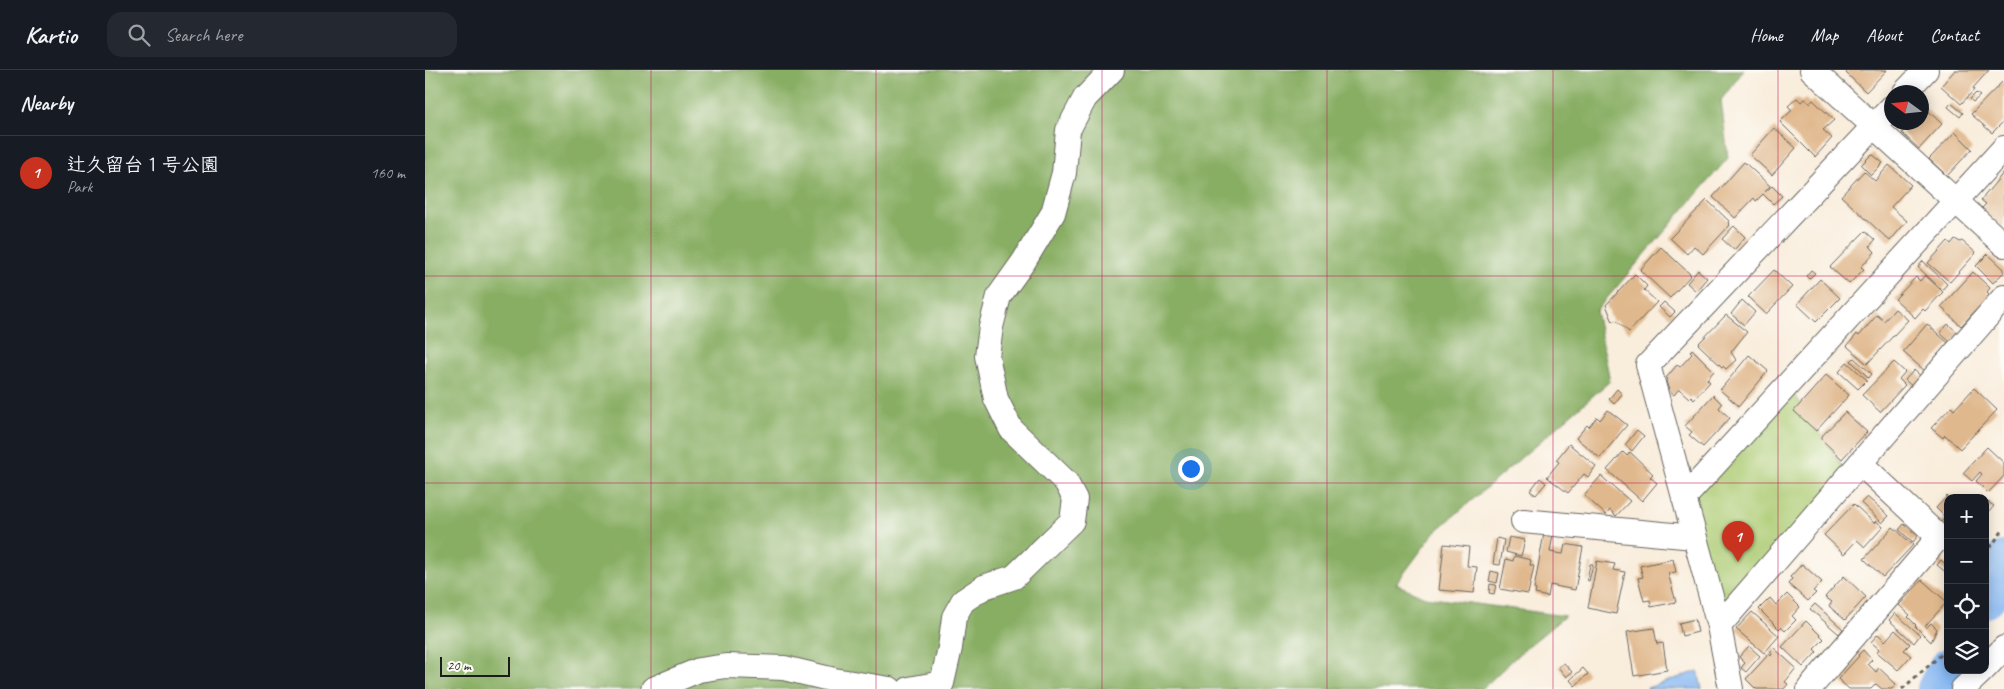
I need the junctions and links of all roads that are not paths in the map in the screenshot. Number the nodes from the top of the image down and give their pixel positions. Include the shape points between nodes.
1 (1112, 70) edge
2 (1812, 70) edge
3 (1926, 70) edge
4 (1912, 85) edge
5 (1884, 116) edge
6 (1875, 126) junction
7 (2004, 148) edge
8 (1956, 201) junction
9 (2004, 245) edge
10 (2004, 297) edge
11 (1860, 464) junction
12 (1684, 498) junction
13 (1523, 521) dead end
14 (1694, 537) junction
15 (1719, 626) junction
16 (2004, 648) edge
17 (1989, 664) edge
18 (1979, 674) edge
19 (653, 689) edge
20 (890, 689) edge
21 (909, 689) edge
22 (1731, 689) edge
23 (1809, 689) edge
24 (1963, 689) edge

1 - 21 street via 1085,98 1068,130 1064,173 1053,213 999,296 987,356 997,399 1011,429 1067,482 1075,499 1072,521 1014,577 984,587 963,601 953,617 942,682
2 - 6 street
3 - 4 street
5 - 6 street
6 - 8 street
6 - 12 street via 1648,365
7 - 8 street
8 - 9 street
8 - 12 street
10 - 11 street
11 - 15 street
11 - 23 street via 1939,537
12 - 14 street
13 - 14 street
14 - 15 street
15 - 22 street
16 - 17 street
18 - 24 street
19 - 20 street via 699,670 726,666 784,668

